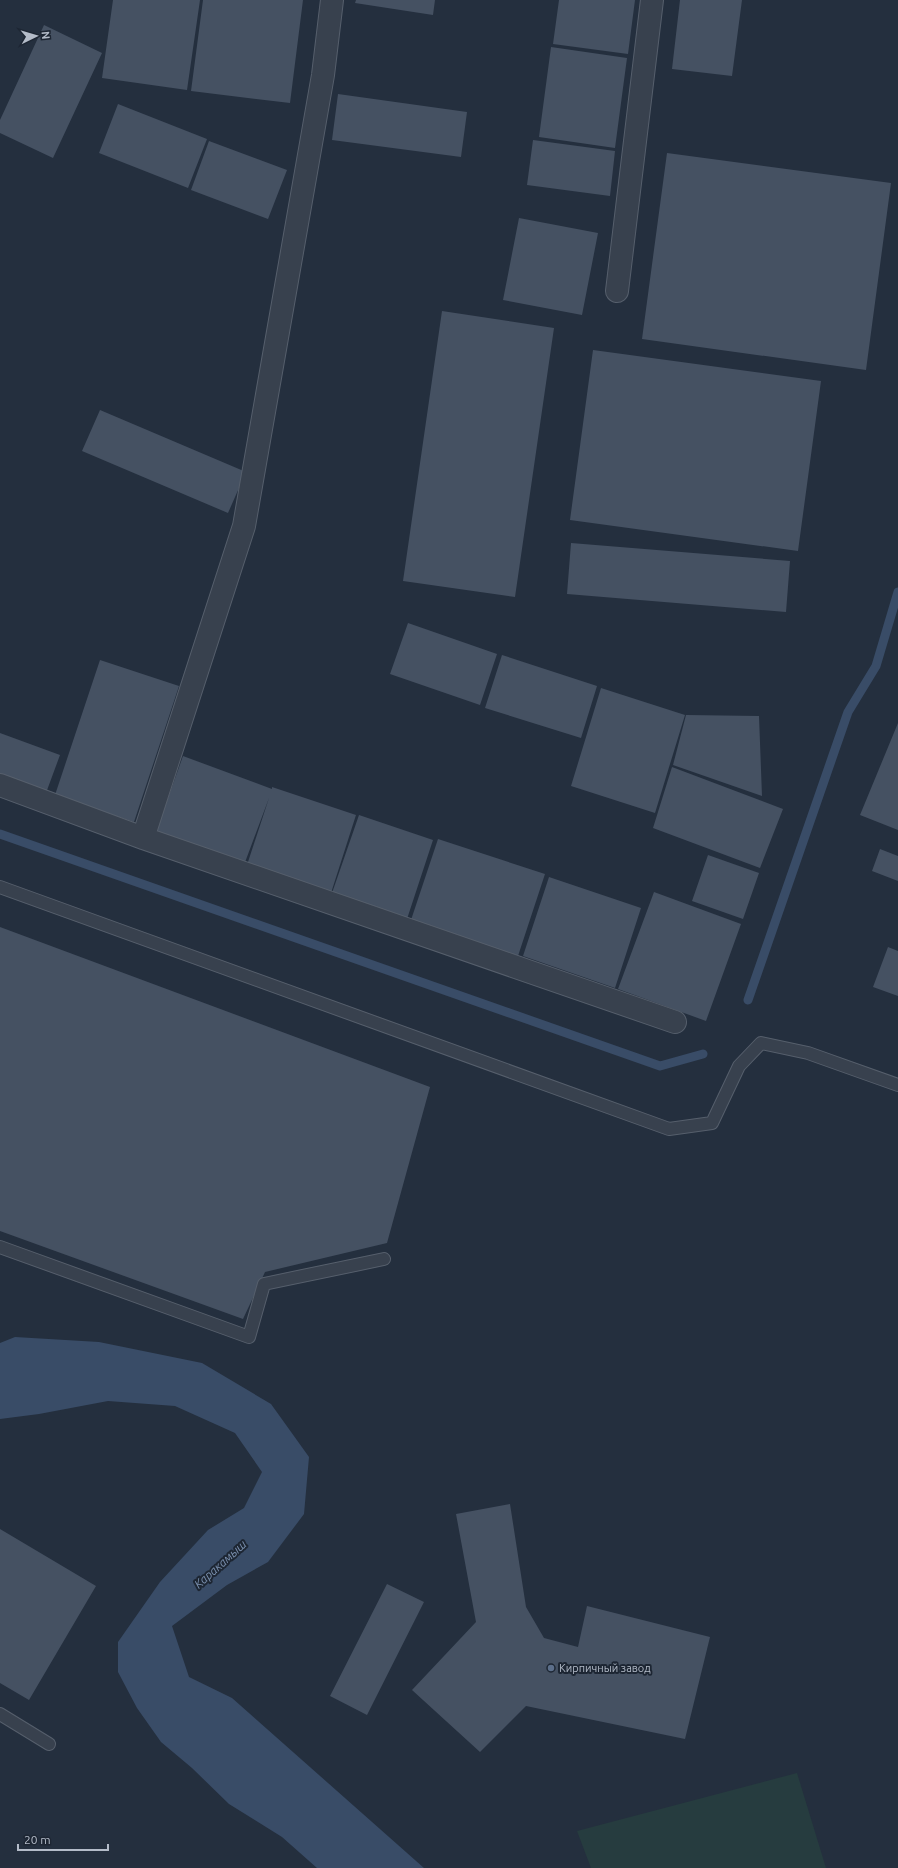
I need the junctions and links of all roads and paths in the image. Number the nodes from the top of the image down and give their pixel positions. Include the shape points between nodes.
1 (332, 0) edge
2 (652, 0) edge
3 (617, 291) dead end
4 (0, 785) edge
5 (144, 838) junction
6 (0, 887) edge
7 (675, 1022) dead end
8 (898, 1085) edge
9 (0, 1248) edge
10 (384, 1259) dead end
11 (0, 1714) edge
12 (49, 1744) dead end

1 - 5 street via 323,75 244,526
2 - 3 street
4 - 5 street
5 - 7 street
6 - 8 lane via 669,1129 712,1123 739,1066 761,1043 808,1053
9 - 10 lane via 249,1337 264,1284
11 - 12 lane

